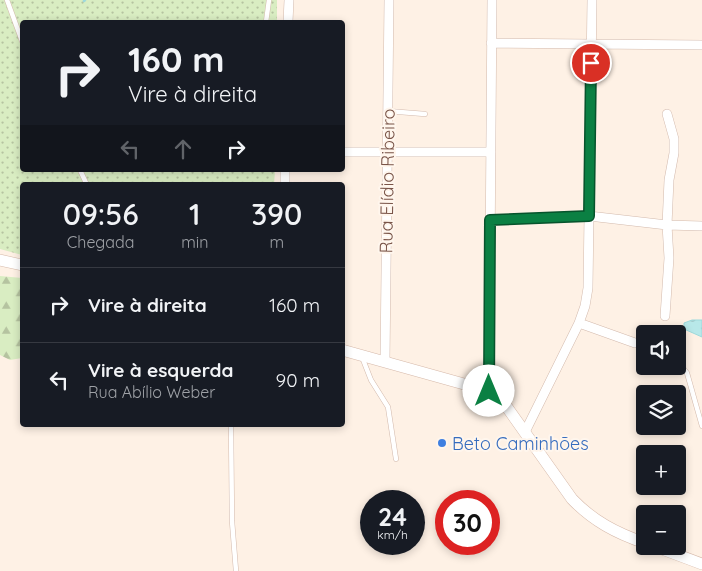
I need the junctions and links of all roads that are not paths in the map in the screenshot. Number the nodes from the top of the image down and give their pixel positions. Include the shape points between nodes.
1 (7, 0) edge
2 (269, 0) edge
3 (289, 0) edge
4 (389, 0) edge
5 (492, 0) edge
6 (592, 0) edge
7 (266, 20) edge
8 (288, 20) edge
9 (20, 36) edge
10 (491, 43) junction
11 (591, 44) junction
12 (702, 45) edge
13 (388, 111) junction
14 (425, 114) dead end
15 (667, 114) dead end
16 (345, 152) edge
17 (387, 152) junction
18 (491, 152) junction
19 (589, 216) junction
20 (490, 220) junction
21 (667, 225) junction
22 (702, 226) edge
23 (0, 260) edge
24 (20, 265) edge
25 (665, 316) dead end
26 (579, 323) junction
27 (635, 343) edge
28 (345, 351) edge
29 (361, 355) junction
30 (385, 362) junction
31 (686, 372) edge
32 (489, 391) junction
33 (702, 426) edge
34 (231, 427) edge
35 (525, 432) junction
36 (396, 459) dead end
37 (636, 539) edge
38 (678, 555) edge
39 (702, 564) edge
40 (236, 571) edge

1 - 9 lane
2 - 7 lane
3 - 8 street
4 - 13 street, Rua Elídio Ribeiro
5 - 10 street
6 - 11 street
10 - 11 street
10 - 18 street
11 - 12 street
11 - 19 street
13 - 14 lane
13 - 17 street, Rua Elídio Ribeiro
15 - 21 street via 674,139
16 - 17 street
17 - 18 street
17 - 30 street, Rua Elídio Ribeiro
18 - 20 street
19 - 20 street
19 - 21 street
19 - 26 street via 588,288
20 - 32 street
21 - 22 street
21 - 25 street
23 - 24 street
26 - 27 street
26 - 35 street
28 - 29 street
29 - 30 street
29 - 36 lane via 371,380 388,407
30 - 32 street
31 - 33 lane
32 - 35 street via 504,402
34 - 40 lane
35 - 37 street via 584,512 611,529
38 - 39 street

